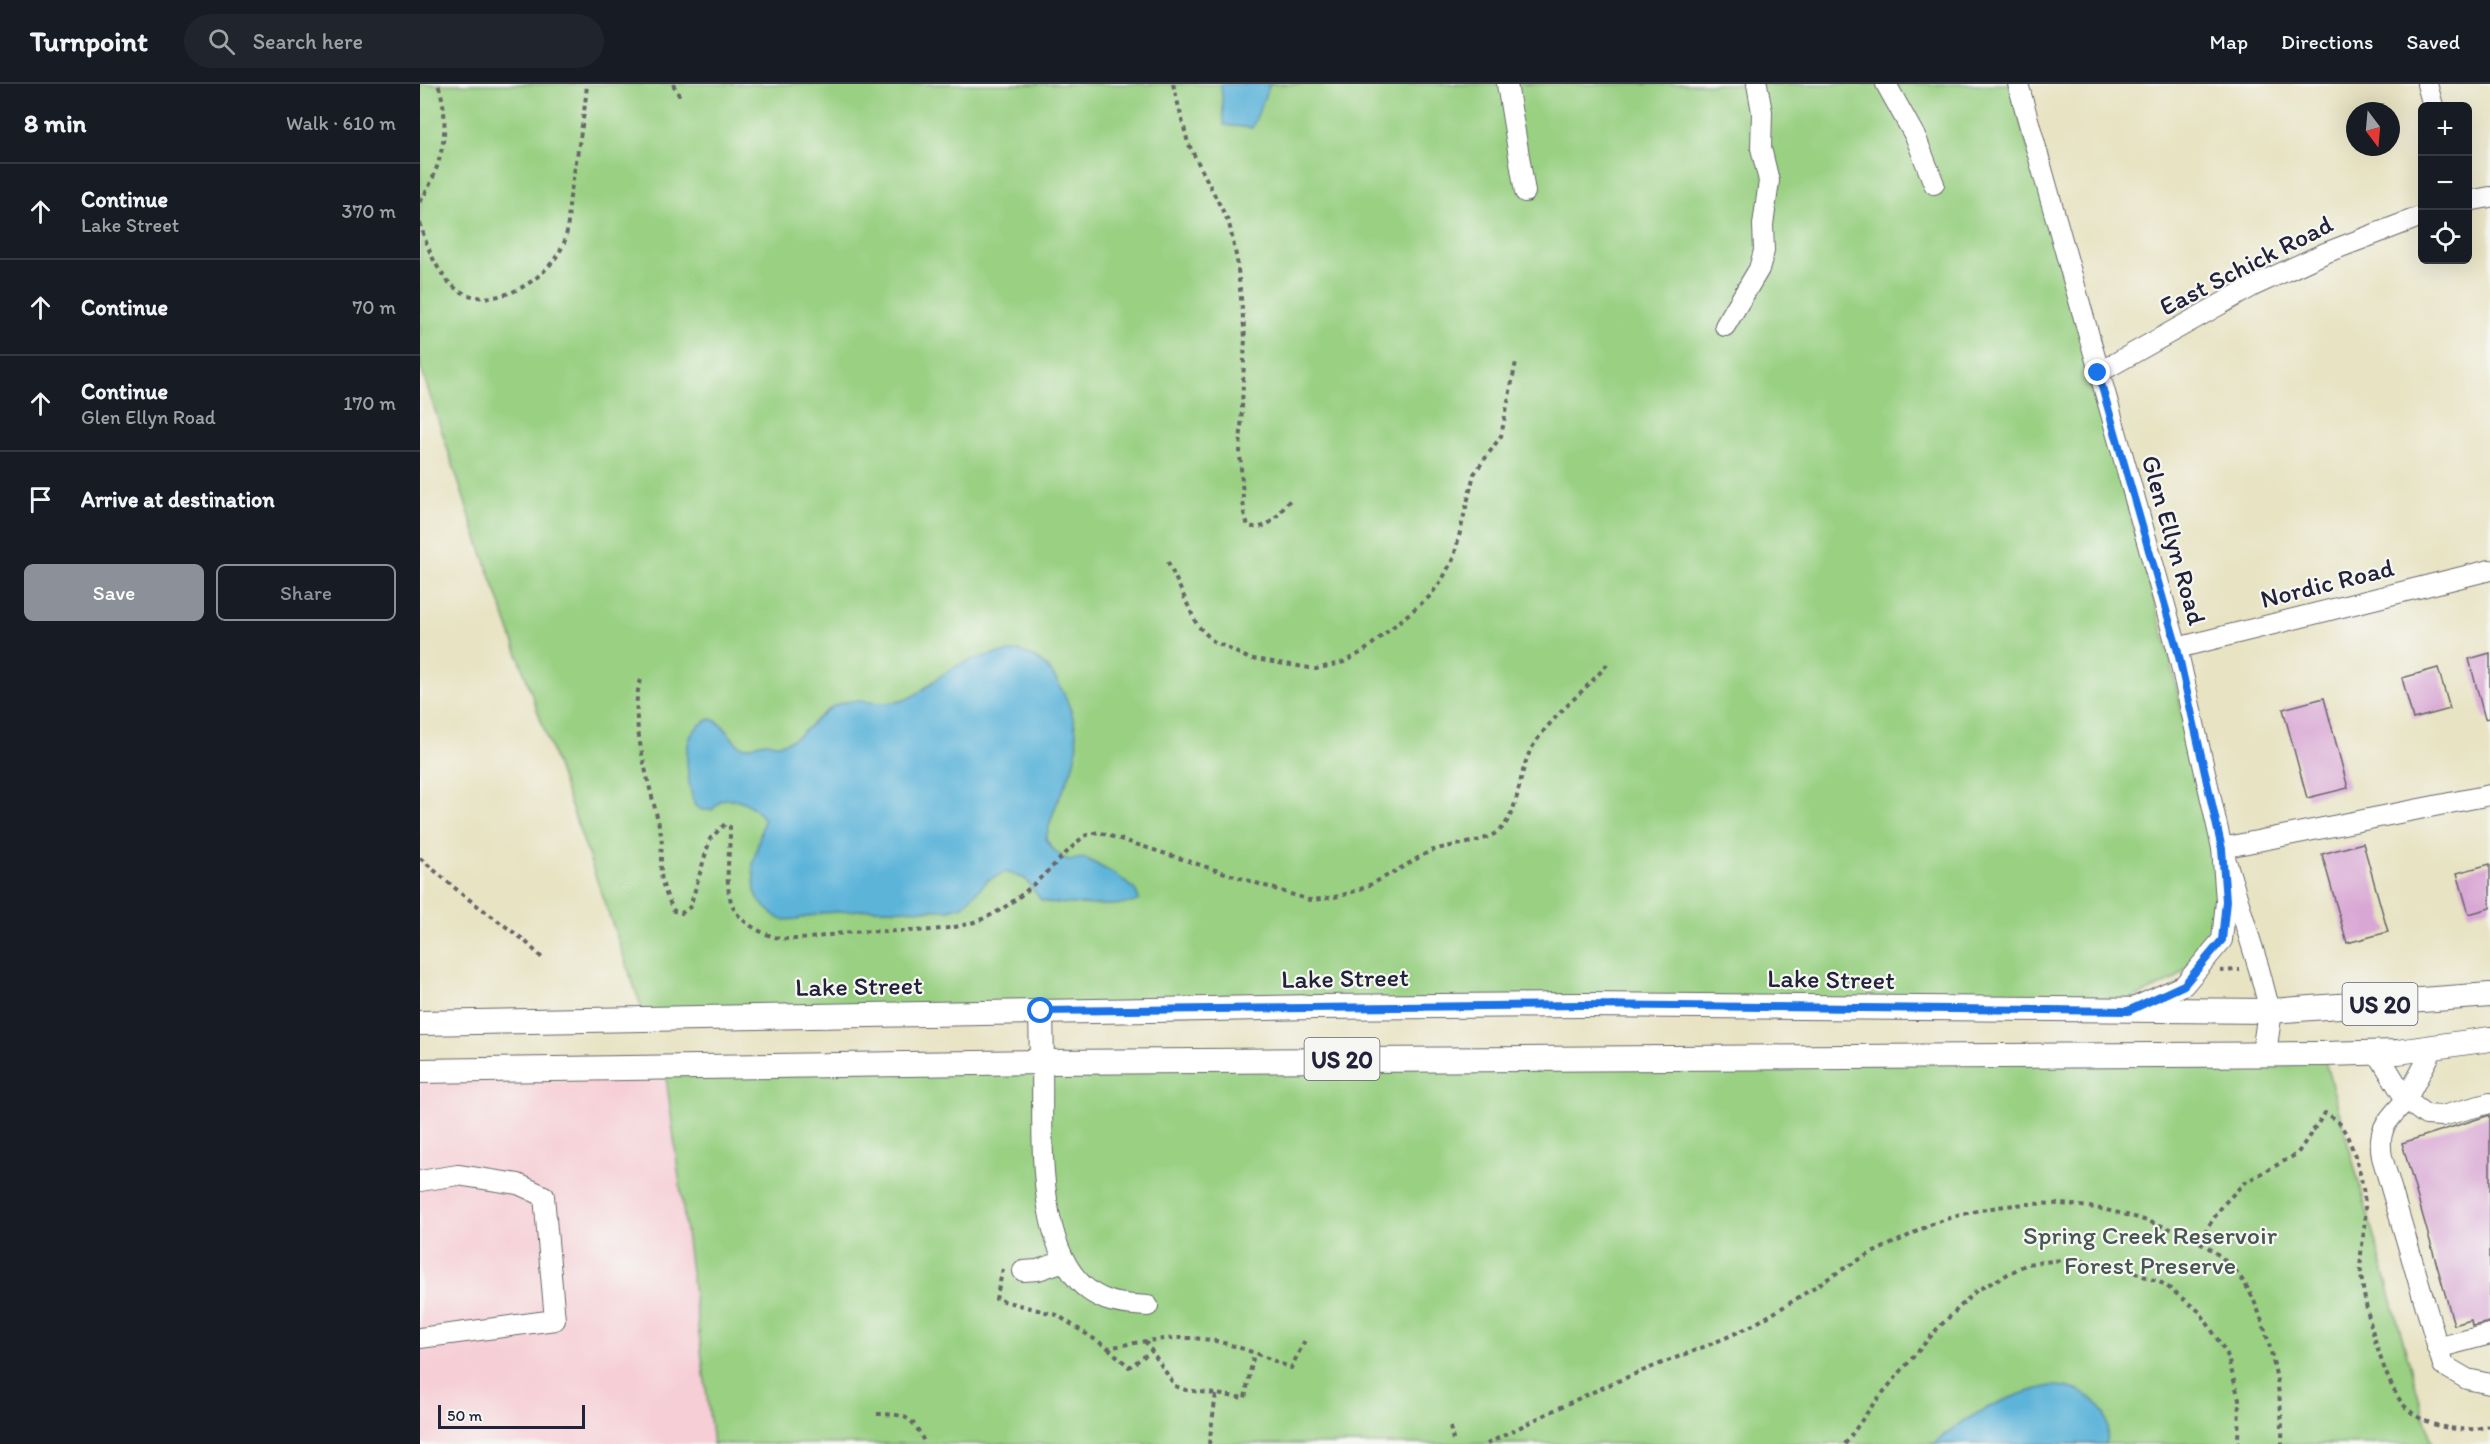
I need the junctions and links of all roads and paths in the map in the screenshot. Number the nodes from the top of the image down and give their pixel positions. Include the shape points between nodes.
1 (438, 84) edge
2 (587, 84) edge
3 (673, 84) edge
4 (1173, 84) edge
5 (1507, 84) edge
6 (1757, 84) edge
7 (1886, 84) edge
8 (2018, 84) edge
9 (2427, 84) edge
10 (681, 99) dead end
11 (2432, 102) edge
12 (1934, 184) dead end
13 (1525, 192) dead end
14 (2490, 197) edge
15 (2472, 200) edge
16 (420, 202) edge
17 (2418, 218) edge
18 (420, 223) edge
19 (1725, 326) dead end
20 (1516, 362) dead end
21 (2098, 373) junction
22 (1290, 500) dead end
23 (1168, 562) dead end
24 (2490, 570) edge
25 (2177, 648) junction
26 (1610, 662) dead end
27 (641, 680) dead end
28 (2490, 795) edge
29 (2222, 849) junction
30 (420, 858) edge
31 (543, 959) dead end
32 (2248, 969) dead end
33 (2217, 971) dead end
34 (2490, 995) edge
35 (1041, 1011) junction
36 (2128, 1011) junction
37 (2270, 1011) junction
38 (420, 1023) edge
39 (2490, 1039) edge
40 (2434, 1047) junction
41 (2377, 1052) junction
42 (2264, 1053) junction
43 (1042, 1062) junction
44 (420, 1071) edge
45 (2406, 1100) junction
46 (2490, 1103) edge
47 (420, 1181) edge
48 (2199, 1240) junction
49 (1064, 1261) junction
50 (1004, 1265) dead end
51 (1023, 1271) dead end
52 (1148, 1306) dead end
53 (2490, 1334) edge
54 (420, 1338) edge
55 (1306, 1338) dead end
56 (1145, 1341) junction
57 (1108, 1348) junction
58 (2437, 1348) junction
59 (1152, 1351) junction
60 (1254, 1353) junction
61 (2490, 1384) edge
62 (1216, 1394) junction
63 (877, 1414) dead end
64 (2490, 1426) edge
65 (1450, 1427) dead end
66 (926, 1444) edge
67 (1209, 1444) edge
68 (1454, 1444) edge
69 (1487, 1444) edge
70 (1845, 1444) edge
71 (2238, 1444) edge
72 (2282, 1444) edge

1 - 16 path via 444,102 443,139 435,173
2 - 18 path via 565,241 538,276 516,290 474,297 457,289 444,275
3 - 10 path
4 - 22 path via 1188,143 1229,223 1237,260 1245,337 1240,453 1248,526 1268,525
5 - 13 street
6 - 19 street via 1762,112 1761,148 1769,181 1764,251 1759,269
7 - 12 street via 1916,138
8 - 21 street, Glen Ellyn Road
9 - 11 street
14 - 15 street
17 - 21 street, East Schick Road via 2253,286
20 - 23 path via 1502,436 1474,474 1454,556 1442,580 1429,597 1364,651 1344,662 1316,669 1248,658 1213,641 1197,625
21 - 25 street, Glen Ellyn Road
24 - 25 street, Nordic Road
25 - 29 street, Glen Ellyn Road
26 - 27 path via 1548,725 1531,748 1511,811 1494,835 1433,850 1366,887 1335,899 1309,900 1098,832 1084,836 1020,895 975,922 950,929 851,932 789,939 759,930 737,914 728,895 730,827 725,824 710,839 690,907 682,913 674,910 660,874 661,837 636,707
28 - 29 street
29 - 36 street via 2226,901 2222,940 2184,985
29 - 37 street, Glen Ellyn Road
30 - 31 path
32 - 33 path
34 - 37 main road, US 20
35 - 36 main road, Lake Street / US 20 via 1571,1005
35 - 38 main road, Lake Street / US 20
35 - 43 main road
36 - 37 main road, Lake Street / US 20
37 - 42 main road
39 - 40 main road, US 20
40 - 41 main road, US 20
40 - 45 street
41 - 42 main road, US 20
41 - 45 street
42 - 43 main road, US 20
43 - 44 main road, US 20
43 - 49 street via 1045,1176 1053,1234
45 - 46 street via 2426,1115 2442,1116
45 - 58 street via 2385,1123 2379,1140
47 - 54 street via 458,1175 518,1184 544,1196 555,1320
48 - 64 path via 2244,1183 2297,1154 2325,1113 2342,1125 2352,1150 2365,1200 2361,1276 2371,1324 2402,1403 2419,1417 2447,1428 2461,1431
48 - 69 path via 2127,1214 2084,1205 2033,1203 1987,1208 1936,1222 1854,1262 1750,1326 1549,1412
48 - 72 path via 2237,1273 2255,1302 2274,1364
49 - 51 street
49 - 52 street via 1088,1289 1106,1300
50 - 57 path via 996,1299 1057,1315
53 - 58 street
55 - 60 path via 1291,1368
56 - 57 path
56 - 59 path
56 - 60 path via 1195,1339
57 - 59 path via 1129,1367
58 - 61 street via 2443,1365 2467,1379
59 - 62 path via 1176,1386
60 - 62 path via 1245,1398
62 - 67 path
63 - 66 path via 908,1418
65 - 68 path
70 - 71 path via 1874,1402 1937,1329 1976,1291 2027,1264 2072,1259 2120,1267 2164,1284 2200,1312 2226,1354 2239,1399

